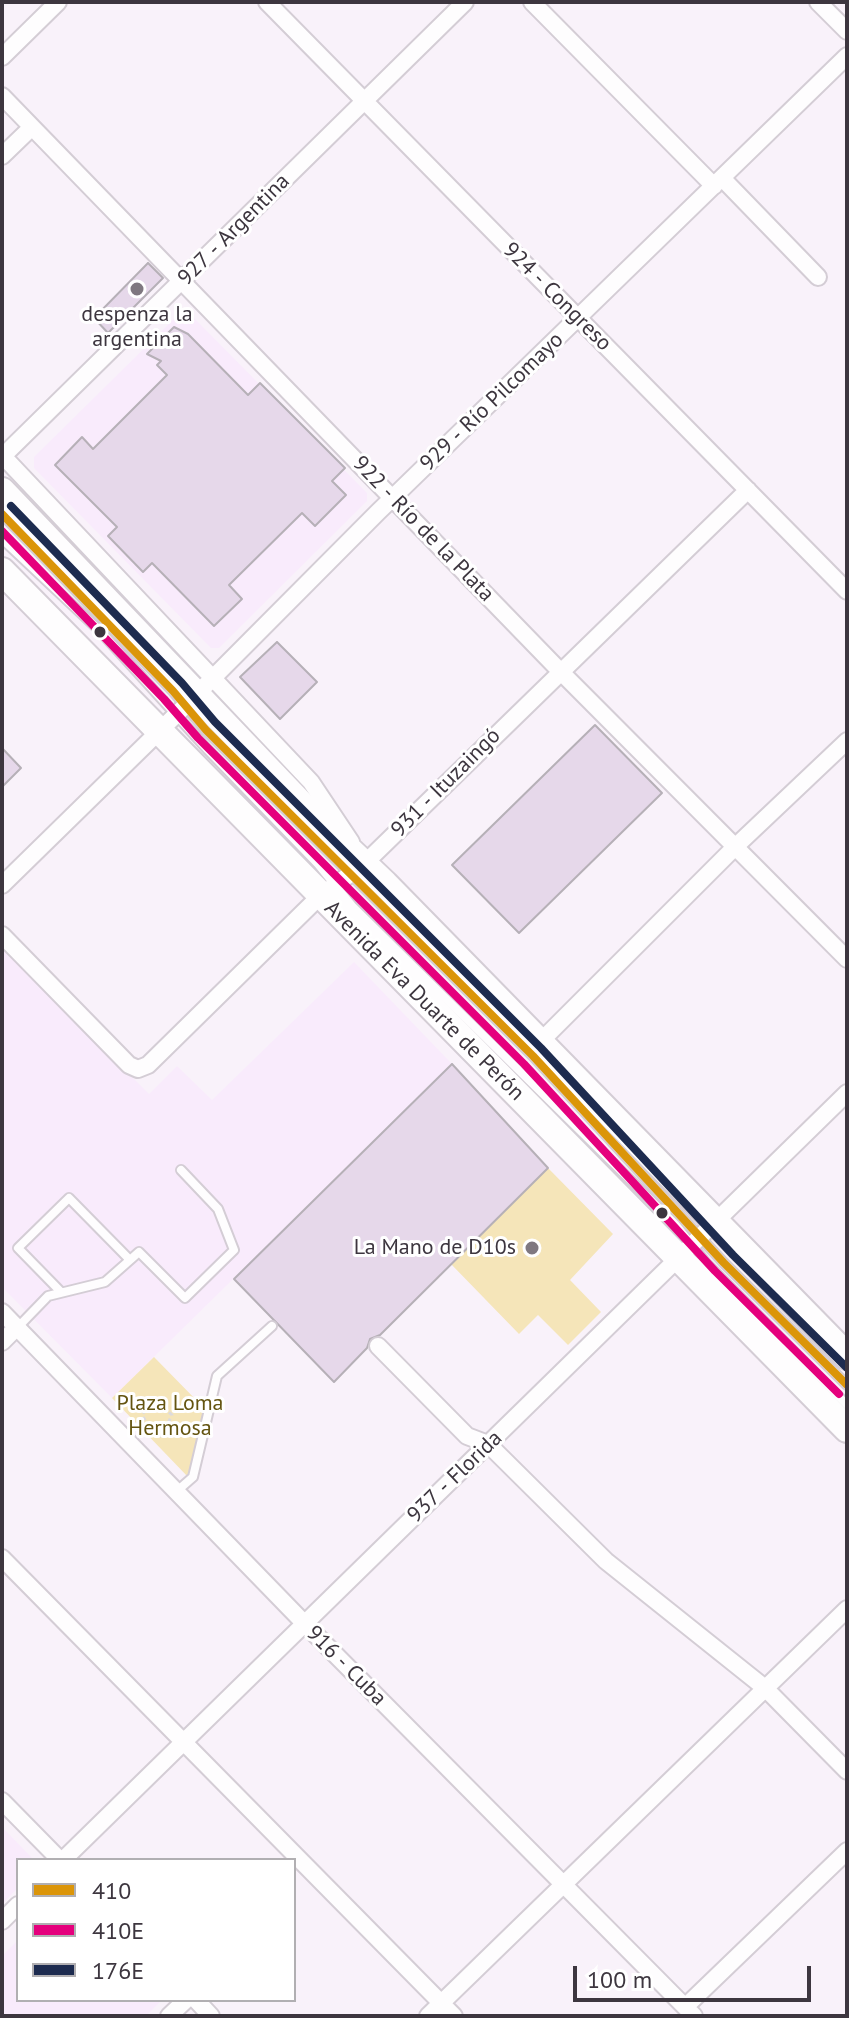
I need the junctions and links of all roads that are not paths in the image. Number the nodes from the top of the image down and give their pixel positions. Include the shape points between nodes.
1 (58, 2) edge
2 (267, 2) edge
3 (465, 2) edge
4 (532, 2) edge
5 (818, 2) edge
6 (847, 31) edge
7 (847, 56) edge
8 (2, 57) edge
9 (2, 96) edge
10 (364, 102) junction
11 (31, 128) junction
12 (2, 156) edge
13 (718, 182) junction
14 (818, 277) dead end
15 (182, 281) junction
16 (579, 318) junction
17 (2, 456) edge
18 (748, 490) junction
19 (2, 491) edge
20 (393, 498) junction
21 (2, 514) edge
22 (2, 539) edge
23 (2, 571) edge
24 (847, 591) edge
25 (560, 671) junction
26 (186, 705) junction
27 (847, 741) edge
28 (208, 750) junction
29 (238, 813) junction
30 (270, 831) junction
31 (736, 846) junction
32 (358, 868) junction
33 (2, 885) edge
34 (328, 891) junction
35 (2, 935) edge
36 (847, 959) edge
37 (540, 1042) junction
38 (847, 1093) edge
39 (181, 1170) dead end
40 (698, 1241) junction
41 (130, 1260) junction
42 (60, 1291) junction
43 (2, 1312) edge
44 (272, 1326) dead end
45 (17, 1327) junction
46 (2, 1342) edge
47 (378, 1346) dead end
48 (845, 1350) edge
49 (847, 1385) edge
50 (847, 1405) edge
51 (847, 1429) edge
52 (488, 1444) junction
53 (176, 1492) junction
54 (2, 1558) edge
55 (847, 1609) edge
56 (305, 1624) junction
57 (765, 1688) junction
58 (184, 1743) junction
59 (847, 1771) edge
60 (3, 1804) edge
61 (847, 1851) edge
62 (60, 1858) edge
63 (64, 1858) edge
64 (562, 1884) junction
65 (184, 2002) edge
66 (441, 2003) junction
67 (690, 2011) edge
68 (169, 2016) edge
69 (428, 2016) edge
70 (454, 2016) edge

1 - 8 street
2 - 10 street, 924 - Congreso
3 - 10 street, 927 - Argentina
4 - 13 street
5 - 6 street
7 - 13 street, 929 - Río Pilcomayo
9 - 11 street, 922 - Río de la Plata
10 - 15 street, 927 - Argentina
10 - 16 street, 924 - Congreso
11 - 12 street
11 - 15 street, 922 - Río de la Plata
13 - 14 street
13 - 16 street, 929 - Río Pilcomayo
15 - 17 street, 927 - Argentina
15 - 20 street, 922 - Río de la Plata
16 - 18 street, 924 - Congreso
16 - 20 street, 929 - Río Pilcomayo
17 - 26 street, Avenida Eva Duarte de Perón
18 - 24 street, 924 - Congreso
18 - 25 street, 931 - Ituzaingó
19 - 26 main road, Avenida Eva Duarte de Perón
20 - 25 street, 922 - Río de la Plata
20 - 26 street, 929 - Río Pilcomayo
21 - 26 lane
22 - 26 lane
23 - 26 main road, Avenida Eva Duarte de Perón
25 - 31 street, 922 - Río de la Plata
25 - 32 street, 931 - Ituzaingó
26 - 28 lane
26 - 29 main road, Avenida Eva Duarte de Perón
26 - 32 main road, Avenida Eva Duarte de Perón via 302,805
26 - 33 street, 929 - Río Pilcomayo
27 - 31 street
28 - 30 lane via 232,793
28 - 34 lane via 318,864
29 - 30 main road
29 - 34 main road, Avenida Eva Duarte de Perón
30 - 34 main road
31 - 36 street, 922 - Río de la Plata
31 - 37 street
32 - 34 street, 931 - Ituzaingó
32 - 37 main road, Avenida Eva Duarte de Perón
32 - 40 lane
34 - 35 street, 931 - Ituzaingó via 155,1061 138,1069
34 - 40 main road, Avenida Eva Duarte de Perón
37 - 40 main road, Avenida Eva Duarte de Perón
38 - 40 street, 937 - Florida
39 - 41 lane via 218,1209 234,1250 185,1298 139,1252
40 - 48 main road, Avenida Eva Duarte de Perón
40 - 49 lane
40 - 50 lane
40 - 51 main road, Avenida Eva Duarte de Perón
40 - 52 street, 937 - Florida
41 - 42 lane via 105,1282
41 - 42 lane via 69,1198 18,1248
42 - 45 lane
43 - 45 street, 916 - Cuba
44 - 53 lane via 217,1376 193,1477
45 - 46 street
45 - 53 street, 916 - Cuba
47 - 52 street via 467,1436
52 - 56 street, 937 - Florida
52 - 57 street via 606,1561
53 - 56 street, 916 - Cuba
54 - 58 street
55 - 57 street
56 - 58 street, 937 - Florida
56 - 64 street, 916 - Cuba
57 - 59 street
57 - 64 street
58 - 63 street, 937 - Florida
58 - 66 street
60 - 62 street
61 - 67 street
64 - 66 street
64 - 67 street, 916 - Cuba
65 - 68 street
66 - 69 street
66 - 70 street

